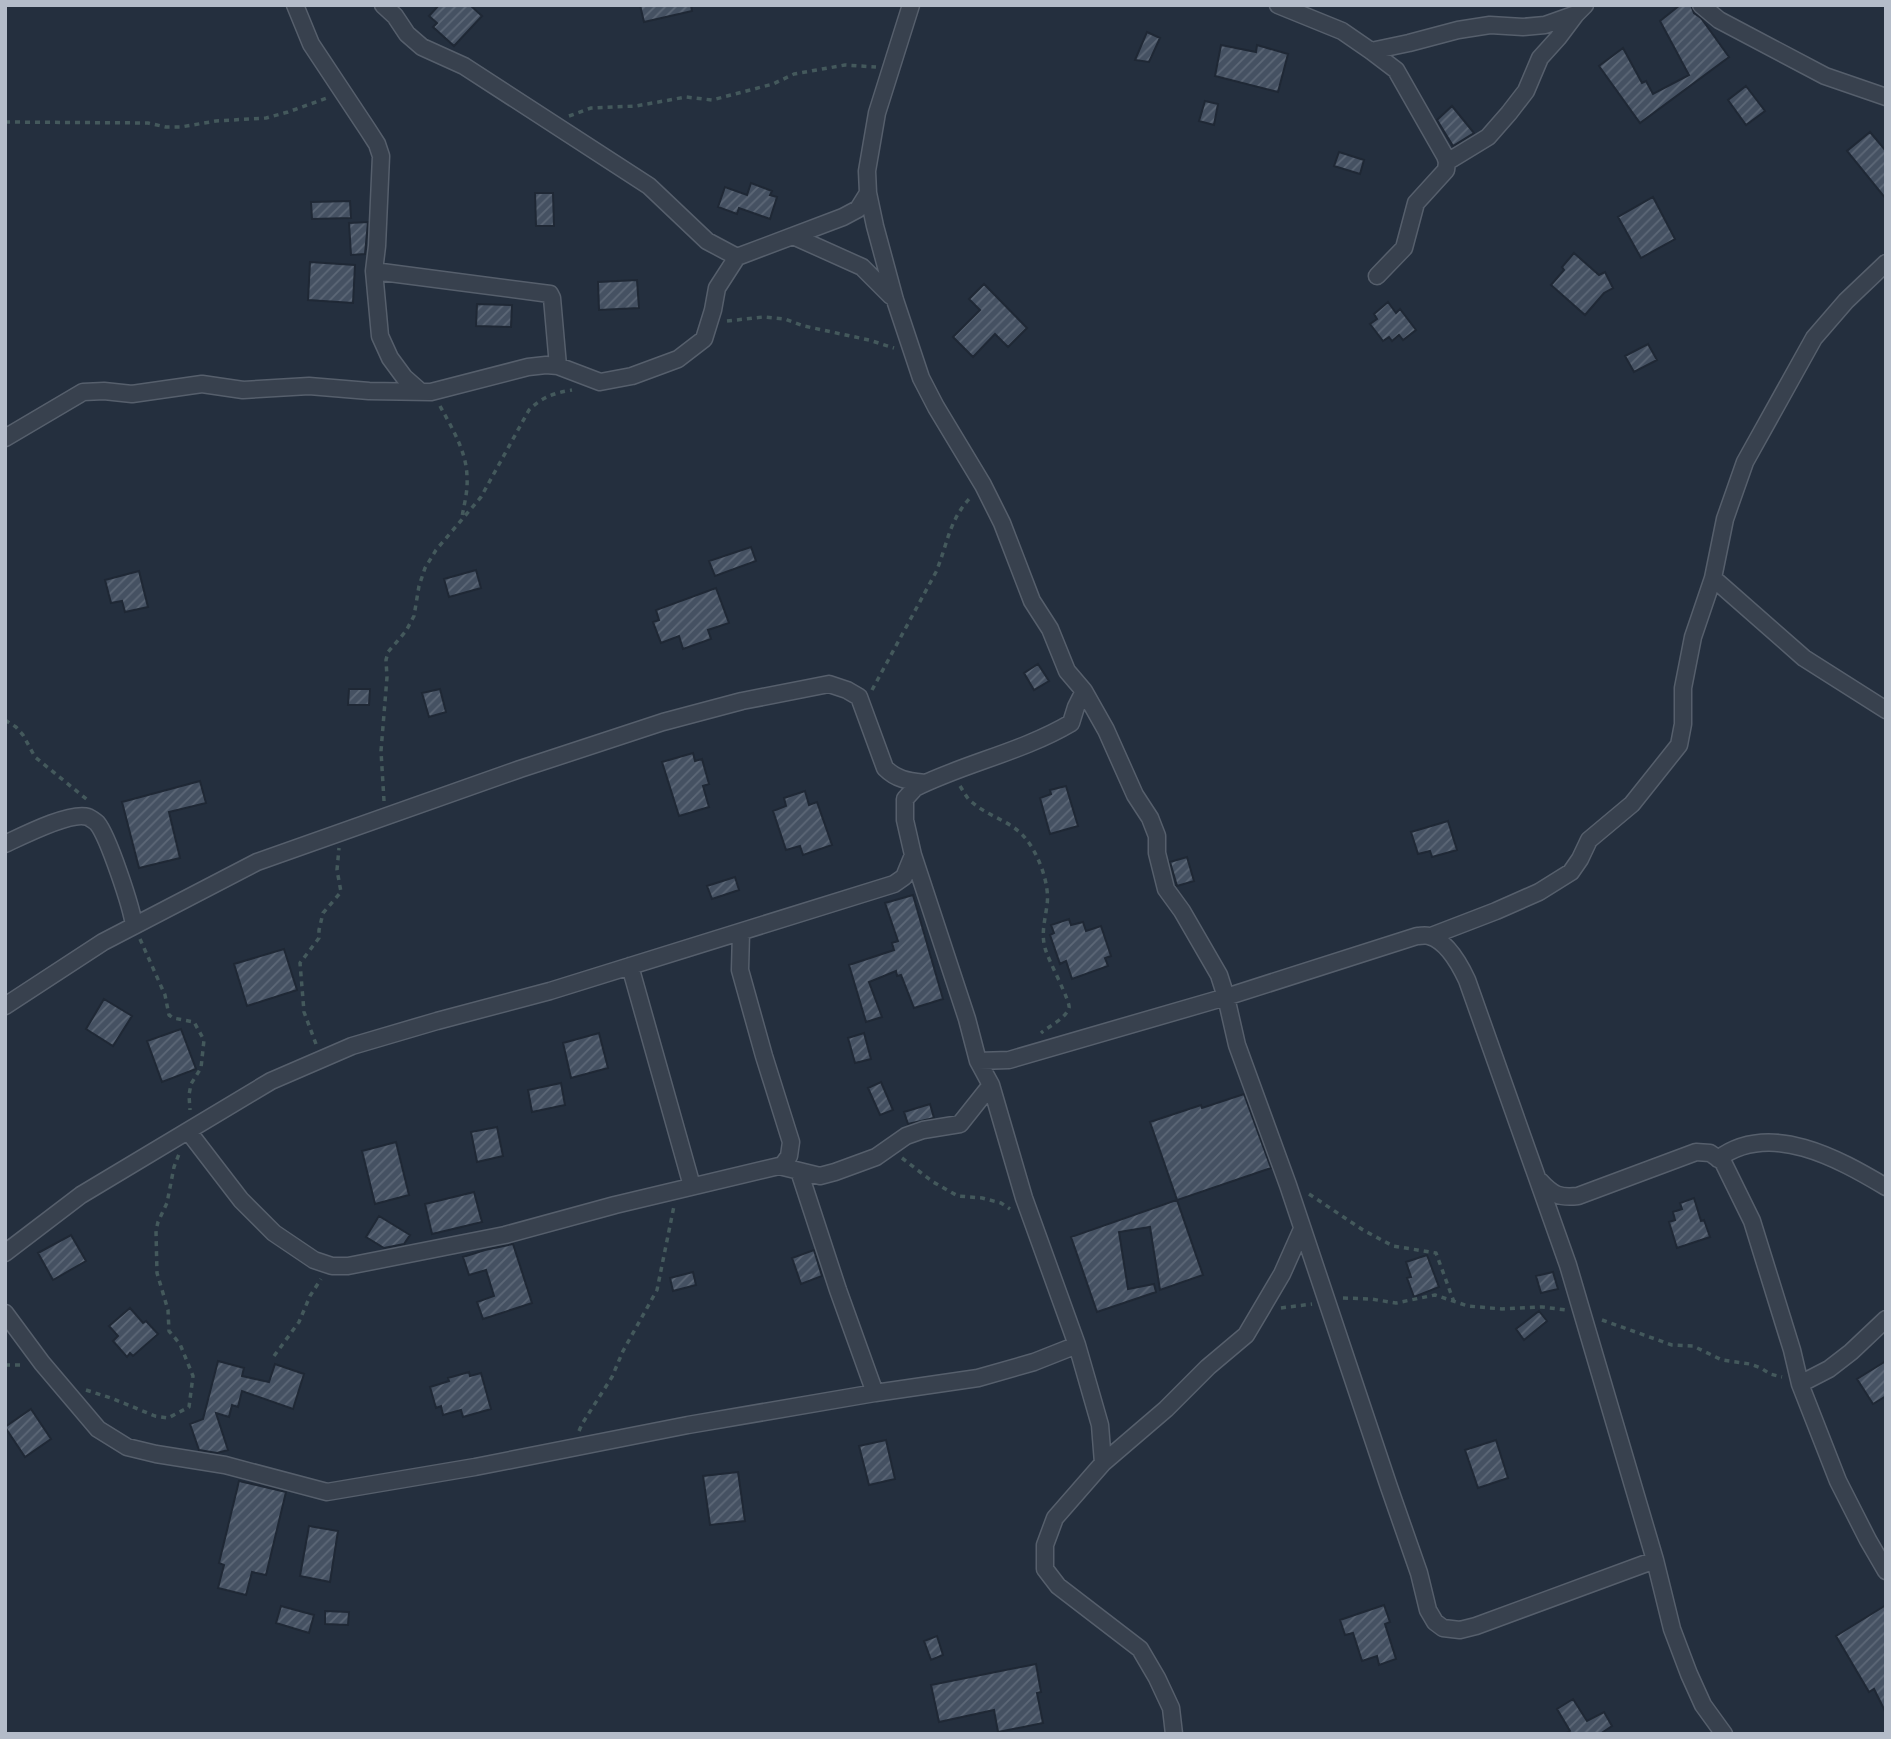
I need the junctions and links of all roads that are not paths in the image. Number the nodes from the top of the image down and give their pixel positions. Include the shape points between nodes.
1 (295, 5) edge
2 (383, 5) edge
3 (911, 5) edge
4 (1278, 5) edge
5 (1701, 5) edge
6 (1581, 10) edge
7 (1371, 51) junction
8 (1886, 97) edge
9 (1447, 162) junction
10 (868, 193) junction
11 (793, 236) junction
12 (737, 257) junction
13 (1886, 263) edge
14 (374, 271) junction
15 (1377, 276) dead end
16 (895, 300) junction
17 (558, 366) junction
18 (426, 392) junction
19 (5, 439) edge
20 (1713, 579) junction
21 (1084, 691) junction
22 (1886, 710) edge
23 (925, 783) junction
24 (5, 844) edge
25 (913, 855) junction
26 (133, 927) junction
27 (741, 932) junction
28 (1431, 936) junction
29 (630, 966) junction
30 (1226, 997) junction
31 (5, 1006) edge
32 (978, 1061) junction
33 (991, 1085) junction
34 (187, 1132) junction
35 (1718, 1159) junction
36 (782, 1166) junction
37 (799, 1171) junction
38 (1536, 1177) junction
39 (1886, 1187) edge
40 (684, 1188) junction
41 (1302, 1229) junction
42 (5, 1253) edge
43 (5, 1314) edge
44 (1886, 1319) edge
45 (1077, 1345) junction
46 (1799, 1381) junction
47 (875, 1393) junction
48 (1103, 1463) junction
49 (1655, 1560) junction
50 (1886, 1571) edge
51 (1174, 1734) edge
52 (1724, 1734) edge

1 - 14 street via 312,44 381,156
2 - 12 street via 422,47 464,66 649,186 707,241
3 - 10 street via 877,113
4 - 7 street via 1342,31
5 - 8 street via 1718,20 1825,76
6 - 7 street via 1545,24 1490,25
6 - 9 street via 1540,58 1527,91 1488,137
7 - 9 street via 1395,70
9 - 15 street via 1446,170 1416,203 1404,248
10 - 11 street via 858,209
10 - 16 street
11 - 12 street
11 - 16 street via 862,267
12 - 17 street via 717,288 704,339 678,359 600,382
13 - 20 street via 1814,338 1745,462 1725,519
14 - 17 street via 550,294
14 - 18 street via 380,336 404,377
16 - 21 street via 921,378 1002,523 1032,601 1050,629 1067,671
17 - 18 street via 528,367
18 - 19 street via 309,386 243,390 202,384 132,394 83,393
20 - 22 street via 1804,658
20 - 28 street via 1693,637 1679,746 1632,804 1589,840 1571,872 1539,892
21 - 23 street via 1071,723
21 - 30 street via 1150,818 1166,889 1206,951
23 - 25 street via 905,799
23 - 26 street via 892,775 859,697 829,684 663,722 385,816 257,862
24 - 26 street via 58,821 89,817 98,823 109,846 132,911
25 - 27 street via 904,877 894,884
25 - 32 street
26 - 31 street
27 - 29 street
27 - 36 street via 740,970 791,1142
28 - 30 street via 1417,936
28 - 38 street via 1458,961 1467,980
29 - 34 street via 352,1046 271,1081
29 - 40 street
30 - 32 street via 1009,1060
30 - 41 street via 1237,1045
32 - 33 street
33 - 37 street via 960,1124 906,1136 867,1161 835,1172 820,1176
33 - 45 street via 1031,1218
34 - 40 street via 274,1233 332,1266 505,1235
34 - 42 street via 81,1195
35 - 38 street via 1696,1152 1563,1198
35 - 39 street via 1741,1147 1799,1146
35 - 46 street via 1752,1221
36 - 37 street
36 - 40 street
37 - 47 street
38 - 49 street via 1583,1313
41 - 48 street via 1246,1335
41 - 49 street via 1428,1611 1436,1622 1460,1630 1476,1626
43 - 47 street via 98,1429 127,1447 225,1465 327,1492
44 - 46 street via 1829,1369
45 - 47 street via 978,1378
45 - 48 street via 1100,1425
46 - 50 street via 1838,1481
48 - 51 street via 1055,1518 1045,1545 1045,1569 1058,1587 1140,1649 1171,1708
49 - 52 street via 1689,1674 1703,1705

